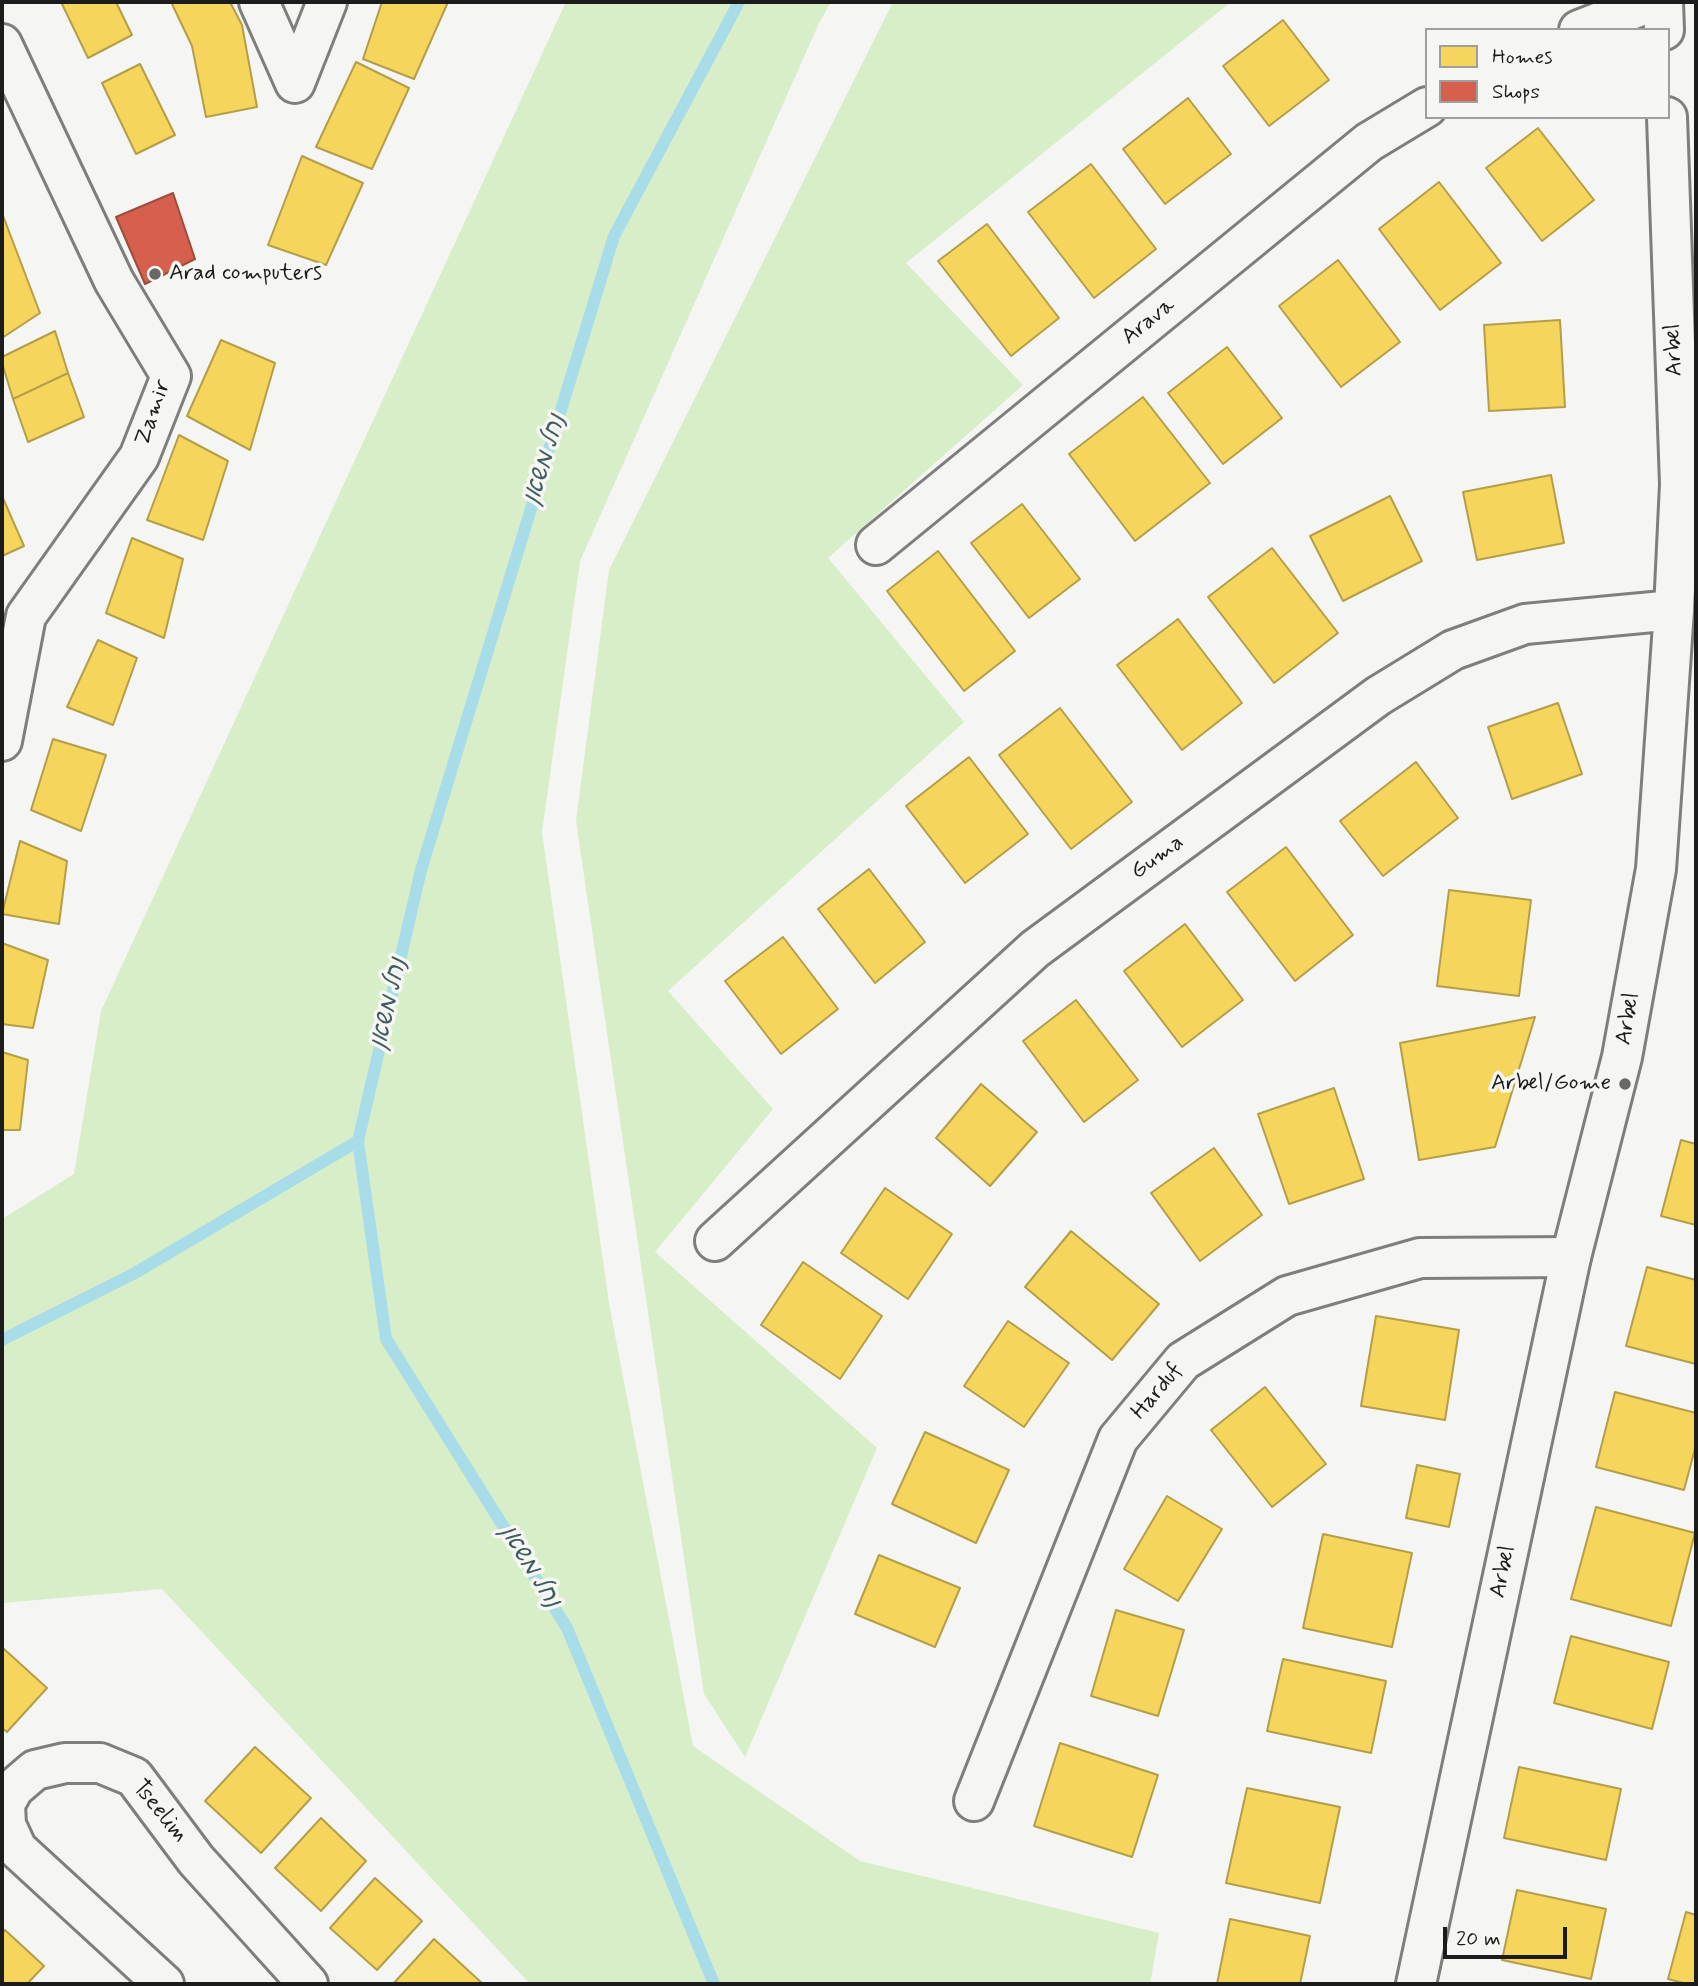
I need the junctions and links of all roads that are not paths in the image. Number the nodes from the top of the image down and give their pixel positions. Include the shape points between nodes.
1 (259, 2) edge
2 (327, 2) edge
3 (1651, 2) edge
4 (1663, 2) edge
5 (1585, 28) edge
6 (1664, 28) edge
7 (2, 44) edge
8 (1425, 108) edge
9 (1667, 119) edge
10 (876, 545) dead end
11 (1674, 610) junction
12 (14, 612) edge
13 (2, 741) edge
14 (715, 1241) dead end
15 (1571, 1258) junction
16 (974, 1801) dead end
17 (164, 1984) edge
18 (308, 1984) edge
19 (1416, 1984) edge

1 - 2 street via 295,83
3 - 5 street
4 - 6 street
7 - 12 street, Zamir via 114,281 171,376 139,457
8 - 10 street, Arava via 1369,142
9 - 11 street, Arbel via 1680,484
11 - 14 street, Guma via 1525,624 1453,650 1378,696 1035,949
11 - 15 street, Arbel via 1657,869 1622,1057
12 - 13 street, Zamir
15 - 16 street, Harduf via 1420,1258 1287,1296 1183,1361 1118,1439
15 - 19 street, Arbel
17 - 18 street, Tseelim via 18,1849 6,1825 5,1804 35,1770 65,1763 100,1763 134,1777 196,1860

